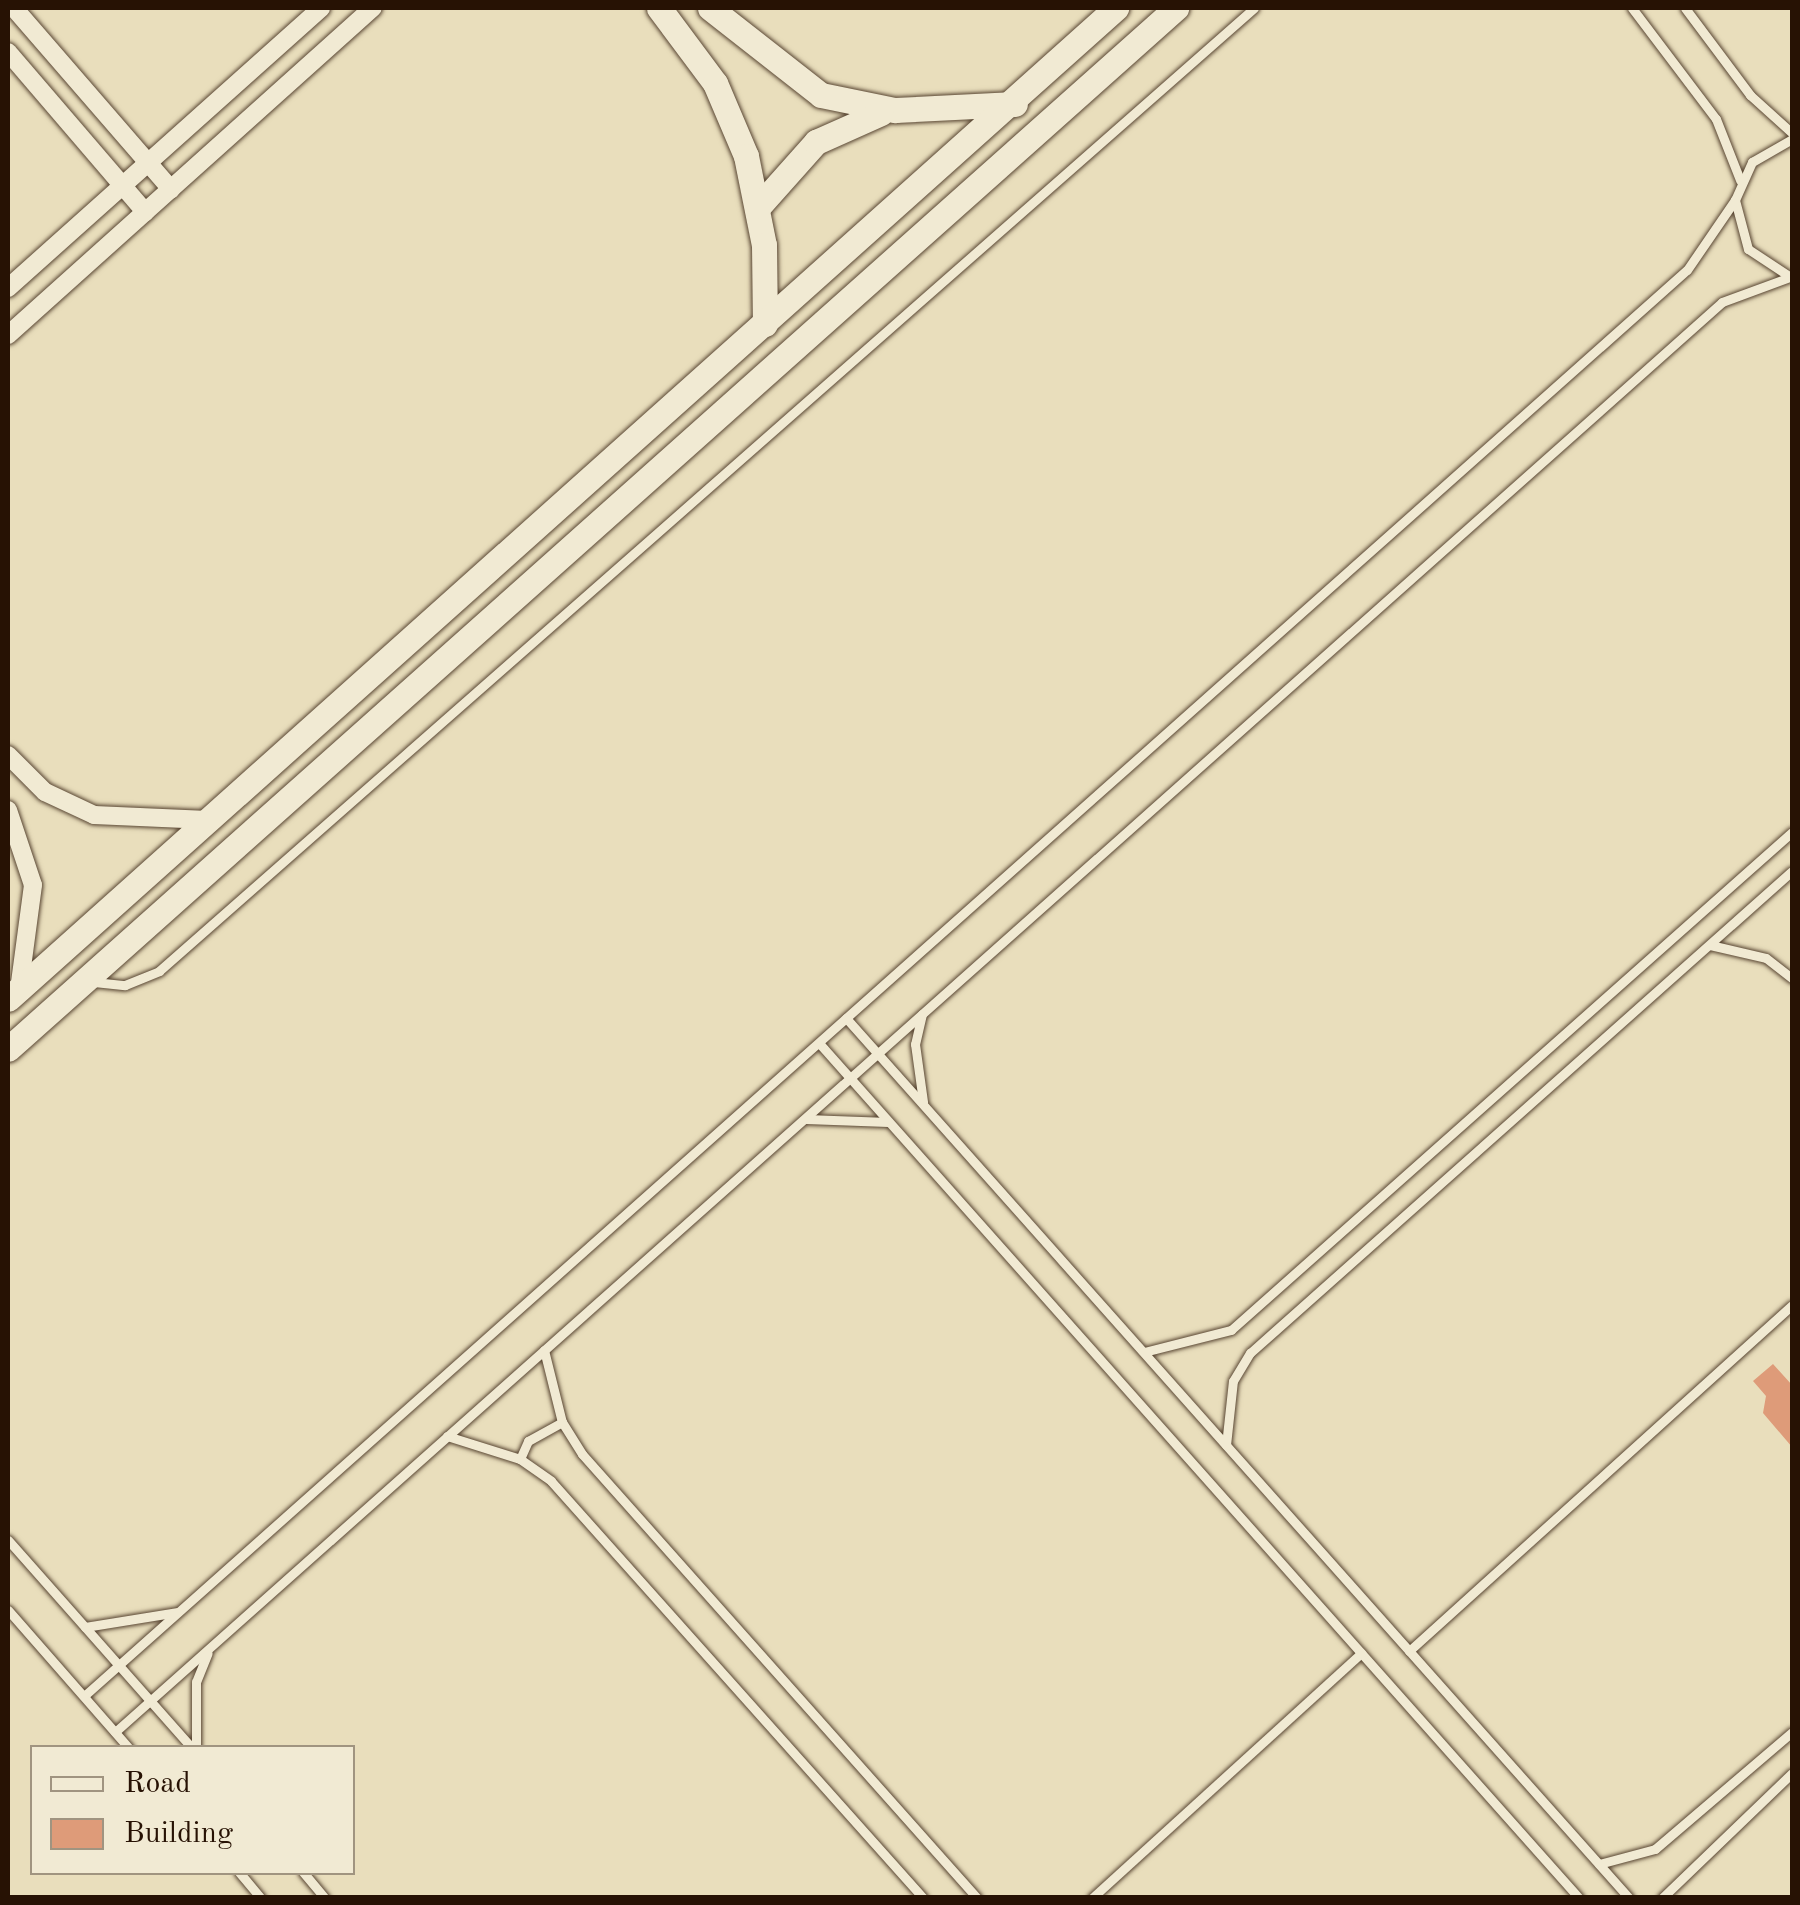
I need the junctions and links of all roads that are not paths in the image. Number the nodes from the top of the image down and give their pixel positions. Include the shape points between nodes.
1 (14, 8) edge
2 (320, 8) edge
3 (373, 8) edge
4 (659, 8) edge
5 (710, 8) edge
6 (1116, 8) edge
7 (1176, 8) edge
8 (1254, 8) edge
9 (1632, 8) edge
10 (1685, 8) edge
11 (32, 28) junction
12 (8, 52) edge
13 (215, 102) junction
14 (1015, 104) junction
15 (896, 110) junction
16 (238, 128) junction
17 (1792, 136) edge
18 (148, 162) junction
19 (1740, 180) junction
20 (122, 186) junction
21 (170, 189) junction
22 (1735, 200) junction
23 (759, 206) junction
24 (144, 212) junction
25 (1791, 277) edge
26 (8, 290) edge
27 (30, 315) junction
28 (765, 324) junction
29 (8, 335) edge
30 (474, 582) junction
31 (498, 608) junction
32 (8, 755) edge
33 (8, 810) edge
34 (208, 820) junction
35 (1792, 832) edge
36 (1792, 872) edge
37 (1710, 945) junction
38 (1792, 978) edge
39 (84, 980) junction
40 (13, 994) edge
41 (922, 1014) junction
42 (846, 1018) junction
43 (819, 1042) junction
44 (8, 1049) edge
45 (878, 1053) junction
46 (850, 1078) junction
47 (924, 1104) junction
48 (803, 1120) junction
49 (888, 1122) junction
50 (1792, 1306) edge
51 (544, 1350) junction
52 (1144, 1352) junction
53 (562, 1422) junction
54 (448, 1436) junction
55 (1226, 1445) junction
56 (520, 1459) junction
57 (8, 1540) edge
58 (8, 1610) edge
59 (180, 1611) junction
60 (85, 1628) junction
61 (209, 1649) junction
62 (1410, 1651) junction
63 (1362, 1653) junction
64 (119, 1666) junction
65 (84, 1696) junction
66 (150, 1700) junction
67 (115, 1732) junction
68 (1792, 1732) edge
69 (126, 1745) edge
70 (191, 1745) edge
71 (194, 1745) edge
72 (1792, 1772) edge
73 (1599, 1864) junction
74 (243, 1875) edge
75 (306, 1875) edge
76 (262, 1898) edge
77 (325, 1898) edge
78 (923, 1898) edge
79 (977, 1898) edge
80 (1092, 1898) edge
81 (1578, 1898) edge
82 (1629, 1898) edge
83 (1662, 1898) edge

1 - 11 street
2 - 13 street
3 - 16 street
4 - 23 street via 715,82
5 - 15 street via 805,86
6 - 14 street
7 - 31 street
8 - 39 lane via 159,971 125,984
9 - 19 lane via 1716,119
10 - 17 lane via 1750,95
11 - 12 street
11 - 18 street
12 - 20 street
13 - 16 street
13 - 18 street
14 - 15 street
14 - 28 street
15 - 23 street via 816,142
16 - 21 street
17 - 19 lane via 1768,148
18 - 20 street
18 - 21 street
19 - 22 lane
20 - 24 street
20 - 26 street
21 - 24 street
22 - 25 lane via 1748,249
22 - 42 lane via 1688,270
23 - 28 street
24 - 27 street
25 - 41 lane via 1722,302
26 - 27 street
27 - 29 street
28 - 30 street
30 - 31 street
30 - 34 street
31 - 39 street
32 - 34 street via 45,792 94,816
33 - 40 street via 32,885
34 - 40 street
35 - 52 lane via 1231,1330
36 - 37 lane
37 - 38 lane via 1766,958
37 - 55 lane via 1250,1353 1233,1381
39 - 44 street
41 - 45 lane
41 - 47 lane via 915,1044
42 - 43 lane
42 - 45 lane
43 - 46 lane
43 - 59 lane
45 - 46 lane
45 - 47 lane
46 - 48 lane
46 - 49 lane
47 - 52 lane
48 - 49 lane
48 - 51 lane
49 - 63 lane
50 - 62 lane
51 - 53 lane
51 - 54 lane
52 - 55 lane
53 - 56 lane via 543,1428
53 - 79 lane
54 - 56 lane
54 - 61 lane
55 - 62 lane
56 - 78 lane via 551,1480
57 - 60 lane
58 - 65 lane
59 - 60 lane
59 - 64 lane
60 - 64 lane
61 - 66 lane
61 - 71 lane via 196,1682
62 - 73 lane
63 - 80 lane
63 - 81 lane
64 - 65 lane
64 - 66 lane
65 - 67 lane
66 - 67 lane
66 - 70 lane
67 - 69 lane
68 - 73 lane via 1655,1849
72 - 83 lane
73 - 82 lane
74 - 76 lane
75 - 77 lane

